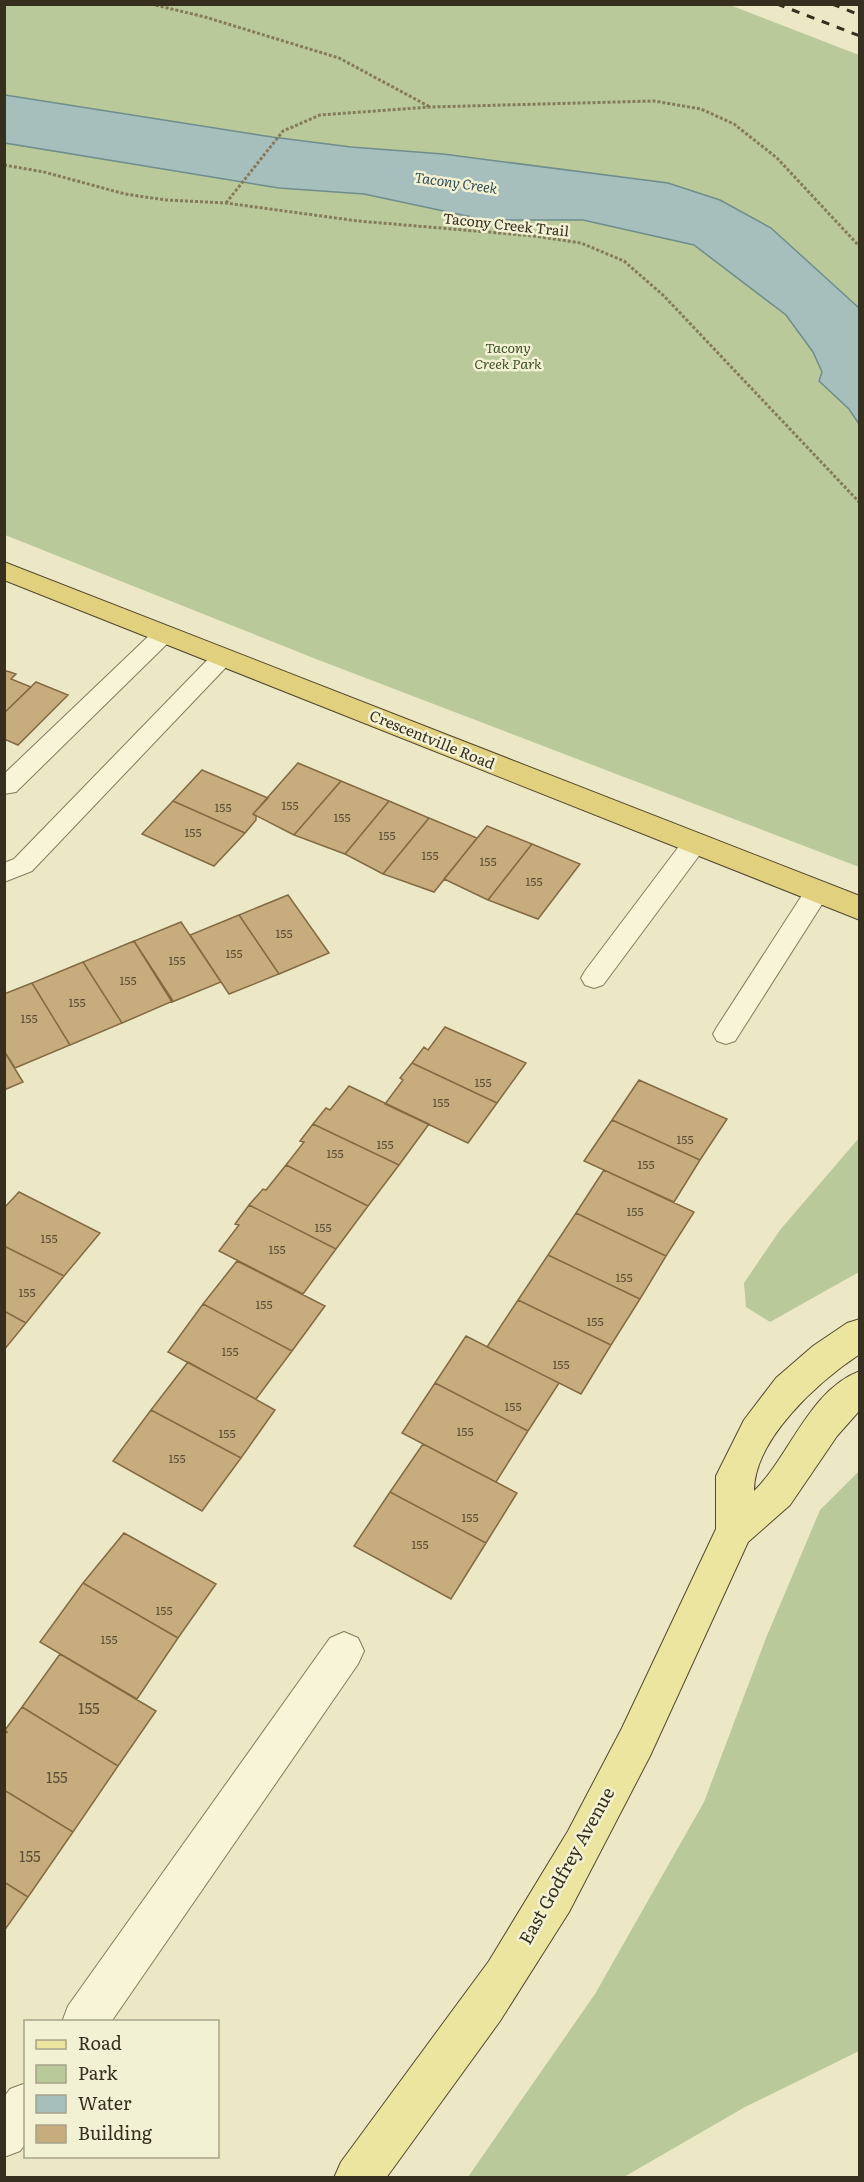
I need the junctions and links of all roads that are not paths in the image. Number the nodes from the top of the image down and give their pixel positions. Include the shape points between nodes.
1 (4, 570) edge
2 (164, 634) junction
3 (223, 657) junction
4 (4, 785) edge
5 (695, 843) junction
6 (4, 873) edge
7 (817, 892) junction
8 (860, 909) edge
9 (594, 978) dead end
10 (726, 1034) dead end
11 (860, 1334) edge
12 (860, 1387) edge
13 (735, 1530) junction
14 (344, 1651) dead end
15 (85, 2020) edge
16 (24, 2109) edge
17 (4, 2135) edge
18 (357, 2178) edge

1 - 2 highway, Crescentville Road
2 - 3 highway, Crescentville Road
2 - 4 lane via 8,786
3 - 5 highway, Crescentville Road
3 - 6 lane via 23,865
5 - 7 highway, Crescentville Road
5 - 9 lane
7 - 8 highway, Crescentville Road
7 - 10 lane
11 - 13 main road, East Godfrey Avenue via 789,1389 757,1432 735,1476
12 - 13 main road, East Godfrey Avenue via 842,1401 814,1434 776,1495
13 - 18 main road, East Godfrey Avenue via 590,1829 524,1945
14 - 15 street
16 - 17 street

